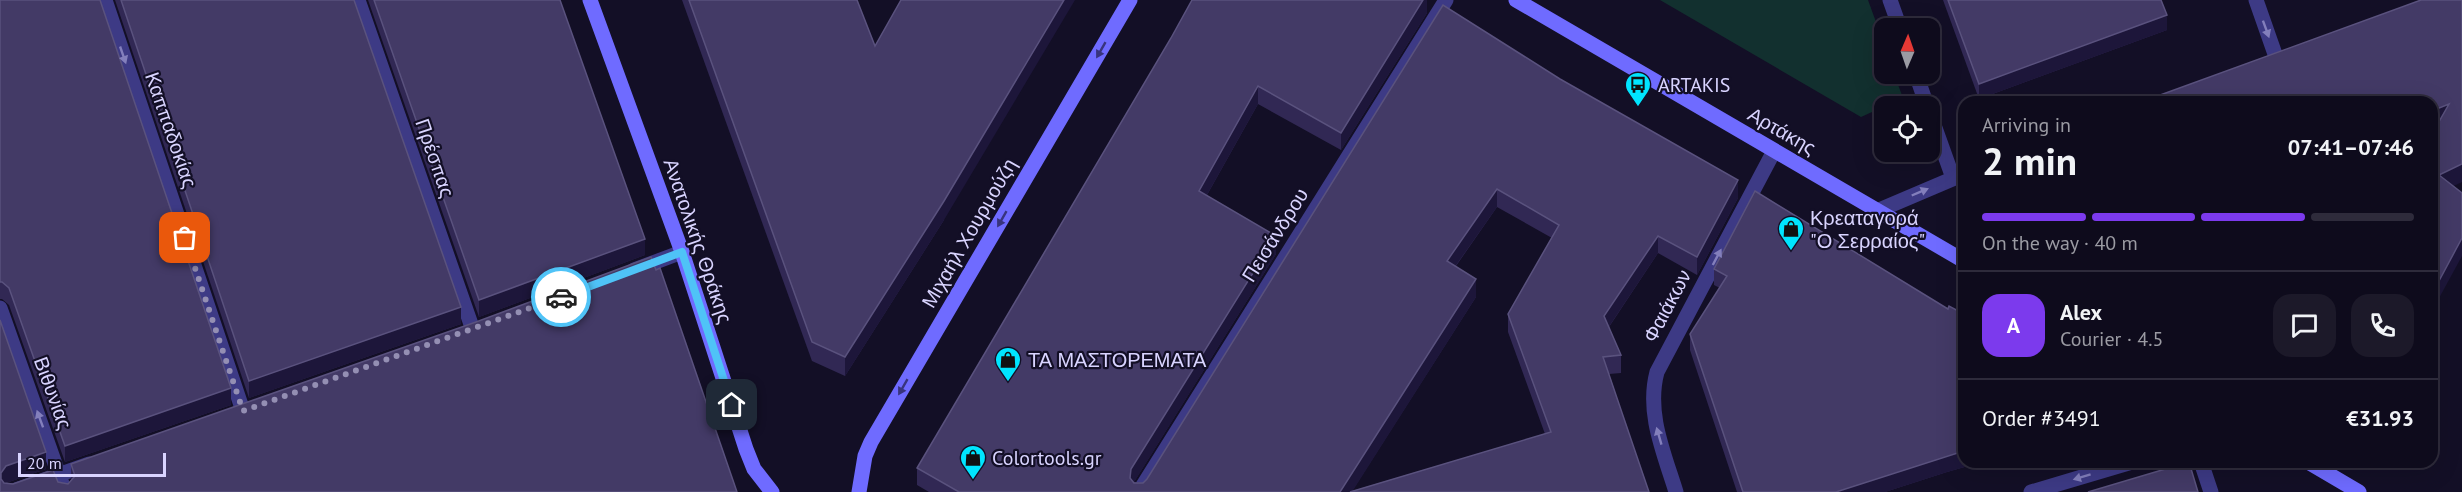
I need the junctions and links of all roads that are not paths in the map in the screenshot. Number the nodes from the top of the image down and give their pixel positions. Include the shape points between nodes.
1 (105, 0) edge
2 (358, 0) edge
3 (590, 0) edge
4 (1130, 0) edge
5 (1446, 0) edge
6 (1516, 0) edge
7 (1890, 0) edge
8 (2256, 0) edge
9 (1896, 18) edge
10 (2276, 57) edge
11 (1940, 136) edge
12 (1774, 151) junction
13 (1958, 176) edge
14 (1877, 211) junction
15 (682, 252) junction
16 (1958, 258) edge
17 (616, 277) edge
18 (0, 308) edge
19 (473, 330) edge
20 (243, 411) edge
21 (103, 459) edge
22 (2112, 468) edge
23 (2203, 468) edge
24 (2318, 468) edge
25 (60, 474) junction
26 (10, 492) edge
27 (65, 492) edge
28 (772, 492) edge
29 (859, 492) edge
30 (1139, 492) edge
31 (1676, 492) edge
32 (2031, 492) edge
33 (2211, 492) edge
34 (2359, 492) edge

1 -> 20 street, Καππαδοκίας
2 - 19 street, Πρέσπας
3 - 15 street, Ανατολικής Θράκης
4 -> 29 street, Μιχαήλ Χουρμούζη via 871,442
5 - 30 street, Πεισάνδρου
6 - 12 street, Αρτάκης
7 - 9 street
8 -> 10 street
11 - 13 street
12 - 14 street, Αρτάκης
31 -> 12 street, Φαιάκων via 1653,412 1657,372
14 -> 13 street
14 - 16 street, Αρτάκης
15 - 17 street
15 - 28 street, Ανατολικής Θράκης via 746,449 754,469
25 -> 18 street, Βιθυνίας
21 - 25 street
22 -> 32 street
23 - 33 street
24 - 34 street
25 - 26 street
25 - 27 street, Βιθυνίας

